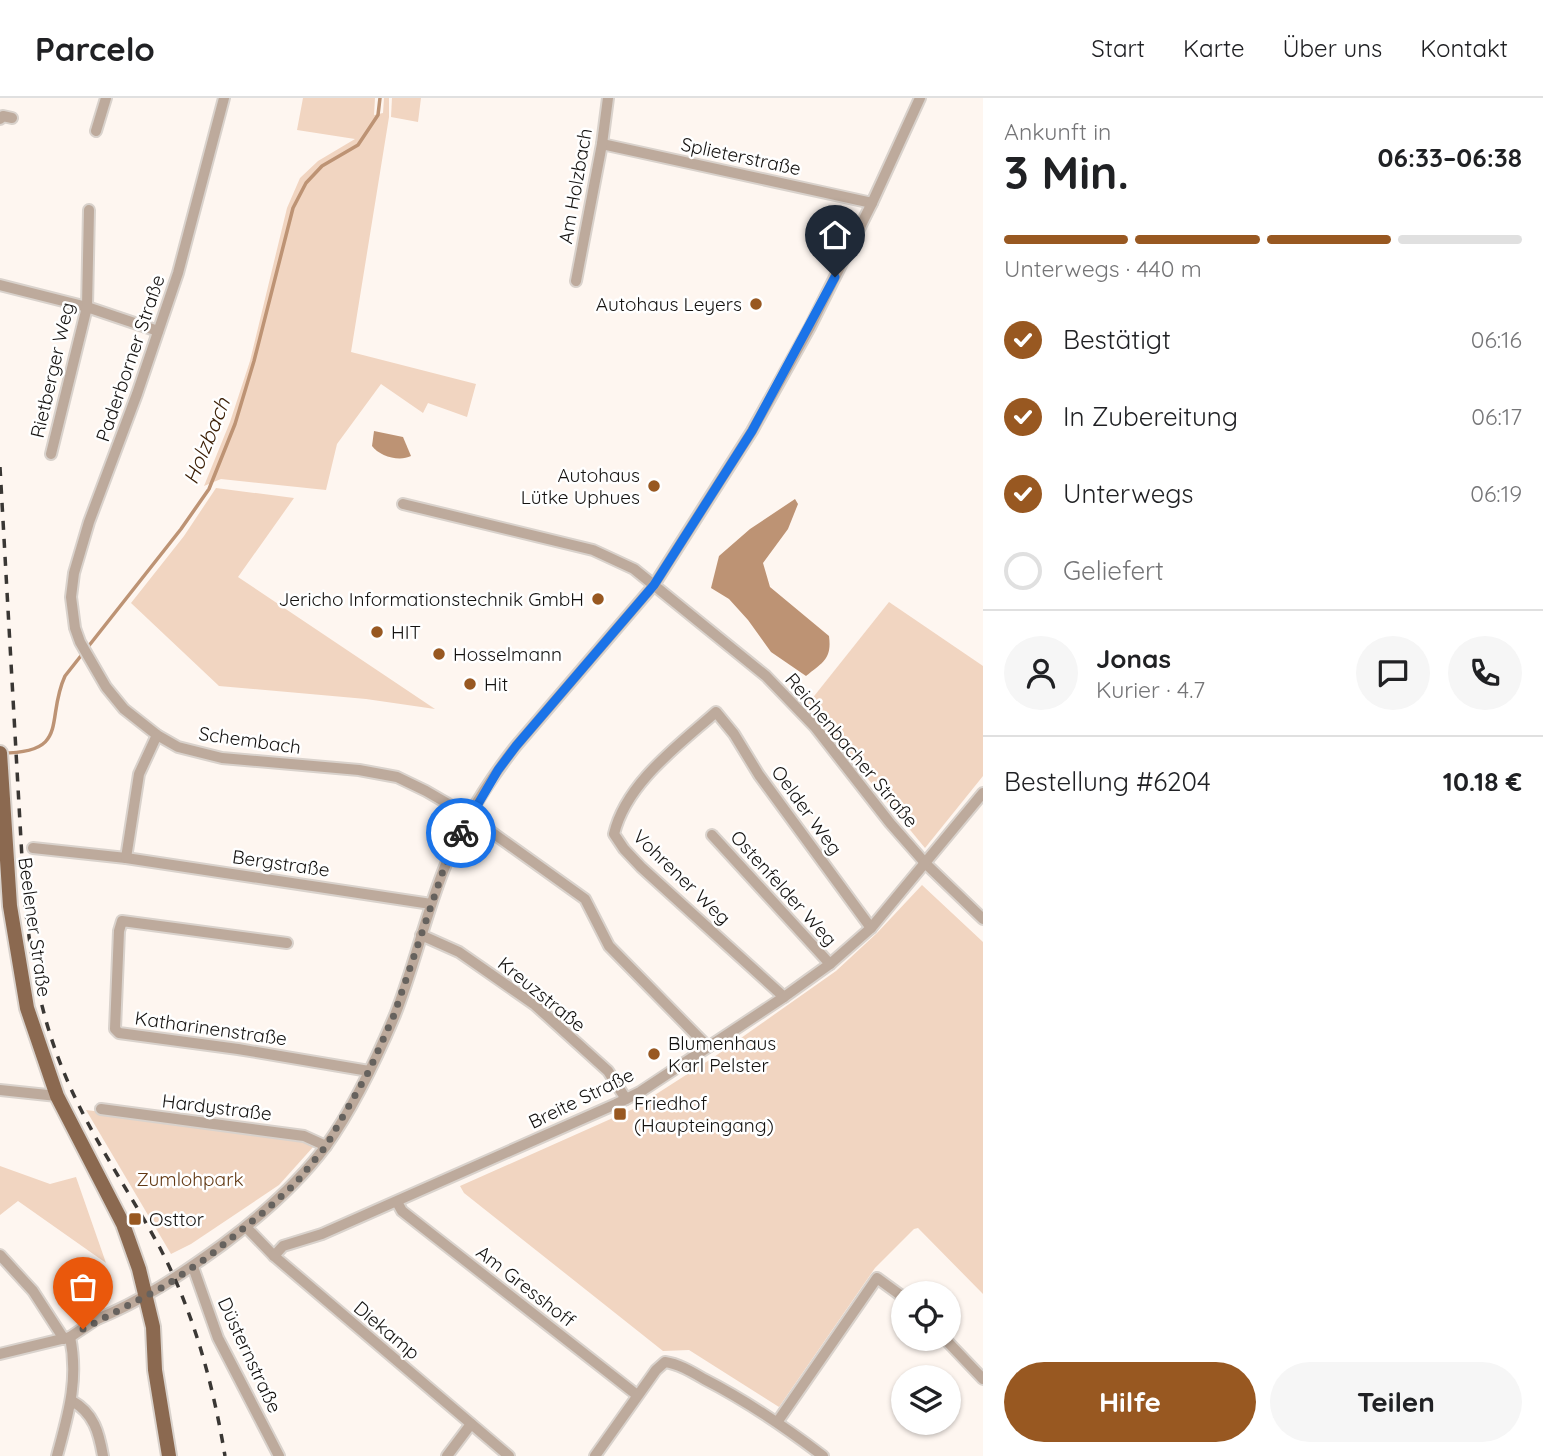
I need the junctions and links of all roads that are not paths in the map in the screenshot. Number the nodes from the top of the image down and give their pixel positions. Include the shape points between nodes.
1 (106, 98) edge
2 (225, 98) edge
3 (608, 98) edge
4 (920, 98) edge
5 (12, 118) dead end
6 (0, 120) edge
7 (96, 131) dead end
8 (602, 144) junction
9 (872, 203) junction
10 (89, 210) dead end
11 (576, 281) dead end
12 (0, 285) edge
13 (87, 307) junction
14 (158, 331) junction
15 (51, 454) dead end
16 (403, 504) dead end
17 (654, 585) junction
18 (75, 628) joint
19 (716, 712) joint
20 (157, 735) junction
21 (0, 753) edge
22 (0, 759) edge
23 (983, 793) edge
24 (469, 816) junction
25 (712, 835) dead end
26 (33, 848) dead end
27 (125, 858) junction
28 (926, 864) junction
29 (431, 904) junction
30 (983, 919) edge
31 (871, 928) junction
32 (421, 935) junction
33 (287, 943) dead end
34 (830, 964) junction
35 (784, 997) junction
36 (708, 1047) junction
37 (369, 1071) junction
38 (0, 1090) edge
39 (57, 1096) junction
40 (626, 1099) junction
41 (101, 1109) dead end
42 (326, 1146) junction
43 (397, 1202) junction
44 (246, 1227) junction
45 (220, 1247) junction
46 (0, 1255) edge
47 (274, 1256) junction
48 (193, 1267) junction
49 (891, 1288) edge
50 (141, 1295) junction
51 (67, 1338) junction
52 (956, 1351) edge
53 (0, 1354) edge
54 (983, 1378) edge
55 (637, 1395) junction
56 (72, 1401) junction
57 (778, 1421) junction
58 (471, 1424) junction
59 (57, 1456) edge
60 (103, 1456) edge
61 (169, 1456) edge
62 (279, 1456) edge
63 (447, 1456) edge
64 (509, 1456) edge
65 (595, 1456) edge
66 (823, 1456) edge

1 - 7 street
2 - 14 street, Paderborner Straße
3 - 8 street, Am Holzbach
4 - 9 street
5 - 6 street
8 - 9 street, Splieterstraße
8 - 11 street, Am Holzbach
9 - 17 street via 752,431
10 - 13 street, Rietberger Weg
12 - 13 street
13 - 14 street
13 - 15 street, Rietberger Weg
14 - 18 street, Paderborner Straße via 74,573
16 - 17 street via 593,550 634,569
17 - 24 street via 516,746
17 - 28 street, Reichenbacher Straße via 766,676 815,727
18 - 20 street, Schembach via 89,659 124,709
19 - 31 street, Oelder Weg
19 - 35 street, Vohrener Weg via 639,787 618,818 614,834 641,867
20 - 24 street, Schembach via 178,747 222,758 397,777
20 - 27 street via 139,774
21 - 22 main road, Beelener Straße
22 - 39 main road, Beelener Straße via 19,970 37,1045
23 - 28 street, Breite Straße
24 - 29 street
24 - 36 street, Schembach via 585,899 609,946
25 - 34 street, Ostenfelder Weg
26 - 27 street, Bergstraße
27 - 29 street, Bergstraße
28 - 30 street, Reichenbacher Straße
28 - 31 street, Breite Straße
29 - 32 street
31 - 34 street, Breite Straße
32 - 37 street
32 - 40 street, Kreuzstraße via 459,952 535,1005 608,1072
33 - 37 street, Katharinenstraße via 122,921 115,1029 119,1034
34 - 35 street, Breite Straße
35 - 36 street, Breite Straße
36 - 40 street, Breite Straße
37 - 42 street
38 - 39 street
39 - 50 main road, Beelener Straße via 130,1242
40 - 43 street, Breite Straße
41 - 42 street, Hardystraße via 304,1136
42 - 44 street via 295,1184
43 - 47 street, Breite Straße via 283,1246
43 - 55 street, Am Gresshoff via 402,1211
44 - 45 street
44 - 47 street, Diekamp
45 - 48 street
45 - 50 street
46 - 51 street
47 - 58 street, Diekamp
48 - 50 street
48 - 62 street, Düsternstraße via 218,1338
49 - 57 street via 877,1278
50 - 51 street
50 - 61 main road, Beelener Straße via 153,1326
51 - 53 street
51 - 56 street via 73,1350
52 - 54 street
55 - 57 street via 665,1362 674,1363
55 - 65 street
56 - 59 street
56 - 60 street via 85,1408 99,1431
57 - 66 street
58 - 63 street
58 - 64 street, Diekamp

